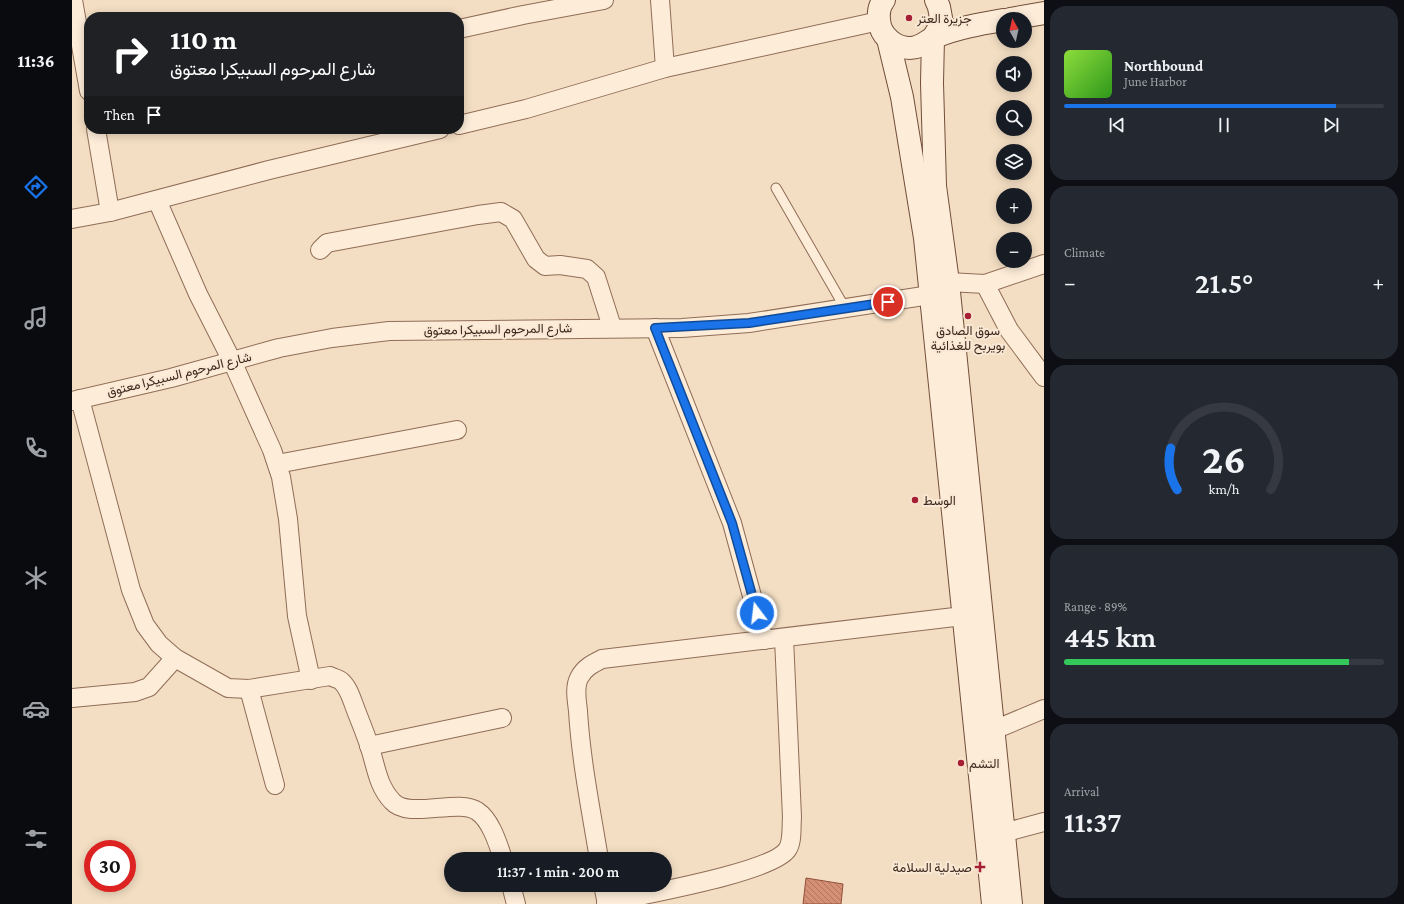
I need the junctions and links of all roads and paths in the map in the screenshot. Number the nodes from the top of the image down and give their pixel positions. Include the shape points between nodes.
1 (604, 0) edge
2 (660, 0) edge
3 (936, 0) edge
4 (77, 1) edge
5 (883, 13) edge
6 (1044, 13) edge
7 (1032, 15) edge
8 (996, 21) edge
9 (464, 28) edge
10 (933, 38) junction
11 (84, 54) edge
12 (665, 68) junction
13 (464, 124) edge
14 (97, 134) edge
15 (419, 134) edge
16 (776, 188) dead end
17 (157, 200) junction
18 (110, 212) junction
19 (72, 219) edge
20 (320, 250) dead end
21 (1044, 264) edge
22 (948, 282) junction
23 (985, 284) junction
24 (930, 295) junction
25 (845, 308) junction
26 (612, 327) junction
27 (655, 328) junction
28 (232, 361) junction
29 (1044, 377) edge
30 (76, 400) edge
31 (457, 430) dead end
32 (277, 464) junction
33 (963, 616) junction
34 (784, 638) junction
35 (764, 640) junction
36 (175, 658) junction
37 (311, 680) junction
38 (249, 689) junction
39 (72, 698) edge
40 (1044, 709) edge
41 (502, 718) dead end
42 (994, 730) junction
43 (369, 746) junction
44 (275, 785) dead end
45 (1044, 822) edge
46 (1004, 833) junction
47 (500, 852) edge
48 (598, 852) edge
49 (513, 892) edge
50 (605, 892) edge
51 (606, 903) edge
52 (516, 904) edge
53 (993, 904) edge
54 (1011, 904) edge

1 - 9 street
2 - 12 street
3 - 10 main road via 941,18
4 - 11 street
5 - 10 main road via 898,46 911,48 923,45
5 - 12 street
5 - 24 main road via 914,164
6 - 7 main road
8 - 10 main road via 967,26
10 - 22 main road via 935,186
12 - 13 street via 526,109
14 - 18 street
15 - 17 street
16 - 25 lane
17 - 18 street
17 - 28 street via 198,294
18 - 19 street
20 - 26 street via 327,243 478,214 501,212 513,219 536,259 545,266 560,265 587,269 596,277
21 - 23 street
22 - 23 street
22 - 42 main road
23 - 29 street via 1009,330
24 - 25 street, شارع المرحوم السبيكرا معتوق
24 - 33 main road
25 - 27 street, شارع المرحوم السبيكرا معتوق via 749,323
26 - 27 street, شارع المرحوم السبيكرا معتوق
26 - 28 street, شارع المرحوم السبيكرا معتوق via 389,330 279,348
27 - 35 street via 730,517
28 - 30 street, شارع المرحوم السبيكرا معتوق
28 - 32 street
30 - 36 street via 131,590 145,626 159,644
31 - 32 street
32 - 37 street via 288,519 297,616
33 - 34 street
33 - 53 main road
34 - 35 street
34 - 51 street via 792,817 787,850 751,870
35 - 48 street via 602,659 586,668 576,688 580,743
36 - 38 street via 228,688
36 - 39 street via 149,687 135,692
37 - 38 street
37 - 43 street via 330,676 341,680 348,691
38 - 44 street
40 - 42 street
41 - 43 street
42 - 46 main road
43 - 47 street via 376,774 386,795 397,807 466,808 477,811 488,823
45 - 46 street
46 - 54 main road
49 - 52 street
50 - 51 street

